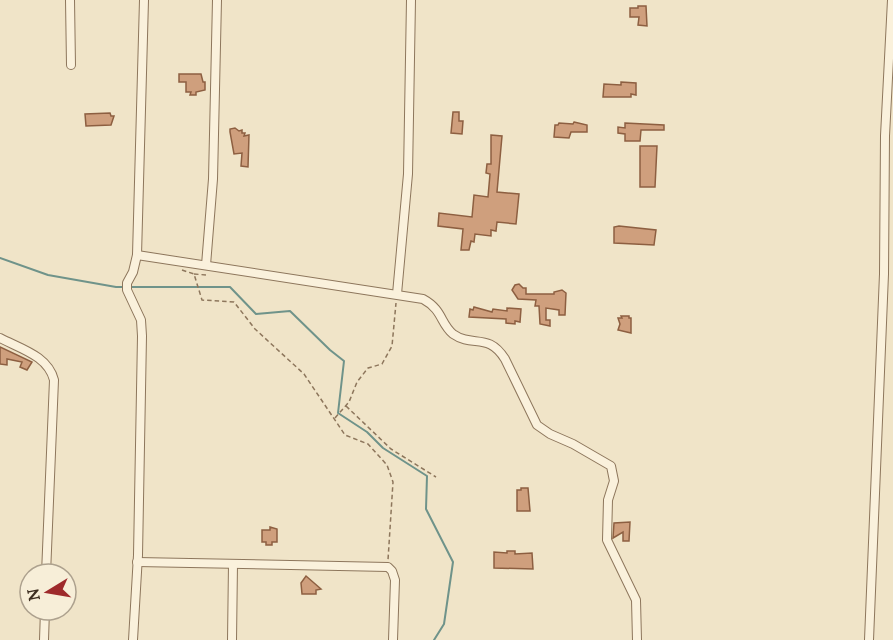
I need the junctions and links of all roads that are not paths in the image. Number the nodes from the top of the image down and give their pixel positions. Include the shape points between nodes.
1 (70, 0) edge
2 (144, 0) edge
3 (217, 0) edge
4 (411, 0) edge
5 (892, 0) edge
6 (71, 65) dead end
7 (137, 255) junction
8 (206, 265) junction
9 (397, 294) junction
10 (882, 318) junction
11 (893, 320) edge
12 (0, 338) edge
13 (46, 562) edge
14 (137, 562) junction
15 (233, 564) junction
16 (45, 622) edge
17 (44, 640) edge
18 (133, 640) edge
19 (232, 640) edge
20 (393, 640) edge
21 (637, 640) edge
22 (869, 640) edge

1 - 6 street
2 - 7 street
3 - 8 street via 213,179
4 - 9 street via 408,174
5 - 10 street
7 - 8 street
7 - 14 street via 127,290 141,320 142,336
8 - 9 street
9 - 21 street via 431,304 459,337 499,349 537,425 611,466 614,481 608,500 608,540 636,600
10 - 11 street
10 - 22 street
12 - 13 street via 42,360 51,369 54,380
14 - 15 street
14 - 18 street
15 - 19 street
15 - 20 street via 388,567 395,580
16 - 17 street

